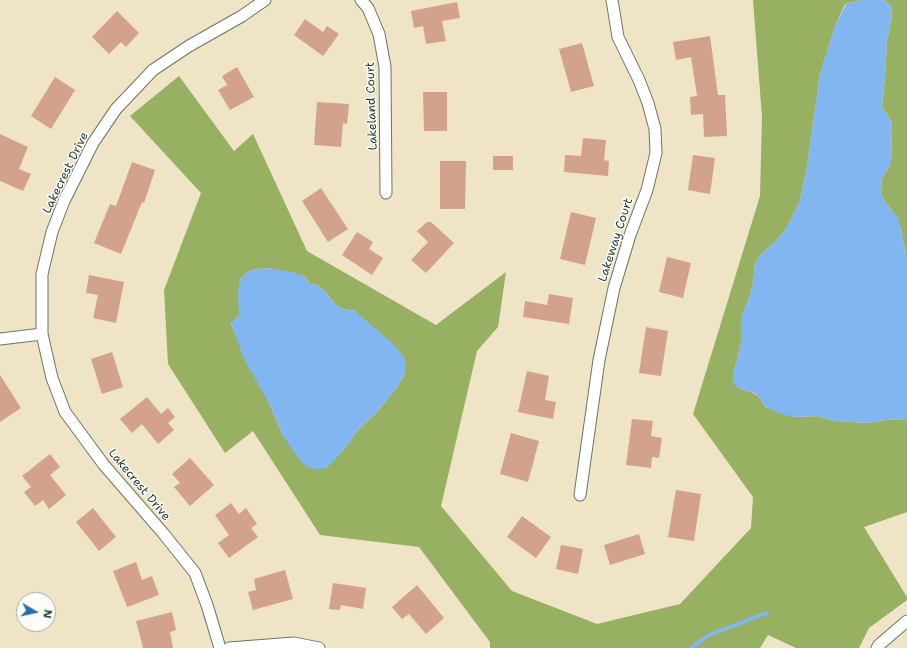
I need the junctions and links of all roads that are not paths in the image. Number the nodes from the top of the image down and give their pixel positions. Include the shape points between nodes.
1 (265, 0) edge
2 (361, 0) edge
3 (612, 0) edge
4 (386, 193) dead end
5 (42, 334) junction
6 (0, 339) edge
7 (580, 495) dead end
8 (907, 621) edge
9 (220, 648) edge
10 (229, 648) edge
11 (319, 648) edge
12 (877, 648) edge

1 - 5 street, Lakecrest Drive via 153,70 116,109 93,143 64,201 52,232 42,274
2 - 4 street, Lakeland Court via 368,8 379,34 386,67
3 - 7 street, Lakeway Court via 618,37 648,102 655,129 656,153 647,190 614,288 599,360
5 - 6 street
5 - 9 street, Lakecrest Drive via 52,378 65,412 104,465 195,573 208,605
8 - 12 street
10 - 11 street via 294,643

